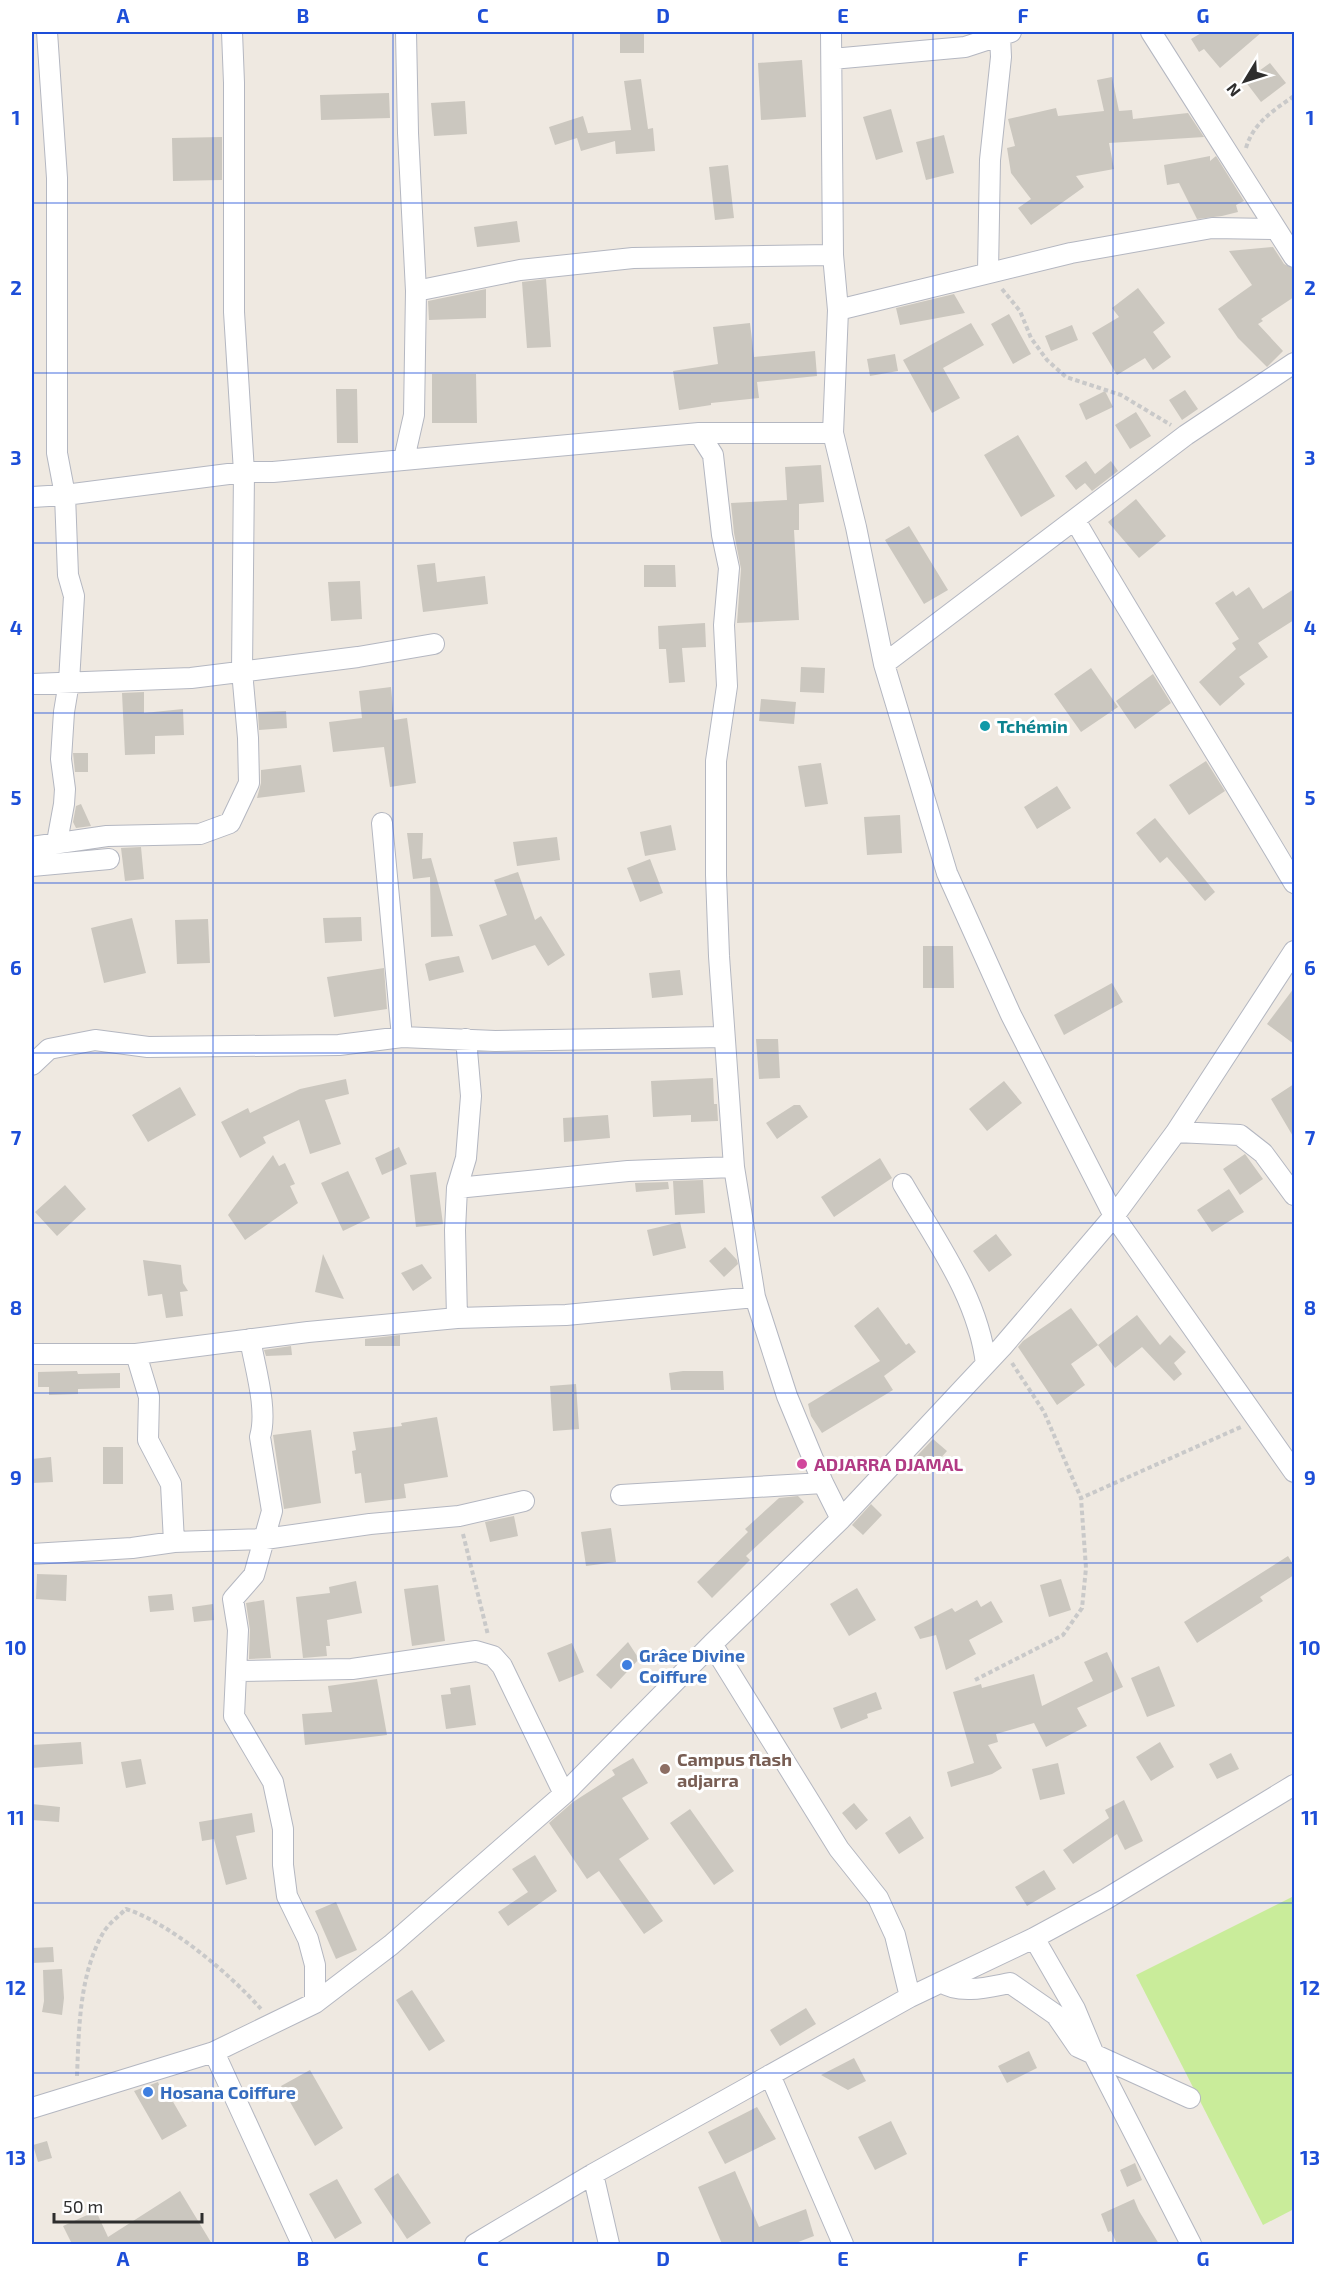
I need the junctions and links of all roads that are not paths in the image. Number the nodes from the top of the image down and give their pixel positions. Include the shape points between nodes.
1 (47, 32) edge
2 (232, 32) edge
3 (406, 32) edge
4 (831, 32) edge
5 (1152, 32) edge
6 (1006, 34) edge
7 (832, 59) junction
8 (1275, 229) junction
9 (833, 255) junction
10 (1294, 257) edge
11 (988, 272) junction
12 (416, 291) junction
13 (838, 310) junction
14 (1294, 363) edge
15 (699, 433) junction
16 (833, 434) junction
17 (404, 459) junction
18 (244, 472) junction
19 (65, 495) junction
20 (32, 497) edge
21 (1075, 520) junction
22 (434, 644) dead end
23 (884, 664) junction
24 (242, 671) junction
25 (69, 682) junction
26 (32, 684) edge
27 (382, 823) dead end
28 (57, 842) junction
29 (32, 848) edge
30 (109, 860) dead end
31 (32, 866) edge
32 (1294, 882) edge
33 (1294, 951) edge
34 (402, 1037) junction
35 (724, 1037) junction
36 (466, 1039) junction
37 (32, 1065) edge
38 (1176, 1132) junction
39 (734, 1167) junction
40 (903, 1184) dead end
41 (457, 1188) junction
42 (1294, 1195) edge
43 (1114, 1216) junction
44 (755, 1297) junction
45 (457, 1318) junction
46 (250, 1339) junction
47 (32, 1354) edge
48 (136, 1354) junction
49 (986, 1364) junction
50 (1294, 1472) edge
51 (823, 1483) junction
52 (621, 1495) dead end
53 (524, 1501) dead end
54 (841, 1519) junction
55 (265, 1539) junction
56 (174, 1542) junction
57 (32, 1554) edge
58 (712, 1644) junction
59 (238, 1671) junction
60 (1294, 1785) edge
61 (564, 1794) junction
62 (1034, 1938) junction
63 (940, 1982) junction
64 (910, 1997) junction
65 (315, 2002) junction
66 (214, 2052) junction
67 (1095, 2057) junction
68 (770, 2075) junction
69 (1190, 2098) dead end
70 (32, 2108) edge
71 (593, 2174) junction
72 (302, 2244) edge
73 (475, 2244) edge
74 (609, 2244) edge
75 (843, 2244) edge
76 (1191, 2244) edge

1 - 19 street via 57,178 57,453
2 - 18 street via 234,312
3 - 12 street
4 - 7 street
5 - 8 street
6 - 7 street via 965,47
6 - 11 street via 1000,57 990,160
7 - 9 street
8 - 10 street
8 - 11 street via 1212,228
9 - 12 street via 633,258 520,270
9 - 13 street
11 - 13 street
12 - 17 street via 414,415
13 - 16 street
14 - 21 street via 1186,435
15 - 16 street
15 - 17 street
15 - 35 street via 713,455 729,568 724,625 728,686 716,772 716,875
16 - 23 street
17 - 18 street
18 - 19 street
18 - 24 street
19 - 20 street
19 - 25 street via 68,575 74,596
21 - 23 street
21 - 32 street
22 - 24 street
23 - 43 street via 947,873 1011,1015
24 - 25 street via 191,678
24 - 28 street via 249,783 230,823 200,834 107,836
25 - 26 street
25 - 28 street via 61,759 64,804
27 - 34 street
28 - 29 street
30 - 31 street
33 - 38 street
34 - 36 street
34 - 37 street via 339,1045 148,1047 95,1040 49,1049
35 - 36 street
35 - 39 street
36 - 41 street via 471,1096 466,1158
38 - 42 street via 1240,1136 1263,1153
38 - 43 street
39 - 41 street via 628,1171
39 - 44 street
40 - 49 street via 964,1288 976,1318
41 - 45 street
43 - 49 street
43 - 50 street
44 - 45 street via 566,1315
44 - 51 street via 787,1396
45 - 46 street
46 - 48 street
46 - 55 street via 260,1392 260,1437 272,1511
47 - 48 street
48 - 56 street via 149,1397 148,1440 171,1484
49 - 54 street
51 - 52 street
51 - 54 street
53 - 55 street via 459,1516
54 - 58 street
55 - 56 street
55 - 59 street via 254,1575 233,1599
56 - 57 street
58 - 61 street
58 - 64 street via 839,1849 878,1898 895,1935
59 - 61 street via 352,1669 476,1651 493,1656
59 - 65 street via 234,1716 273,1782 284,1829 287,1896 315,1965
60 - 62 street
61 - 65 street via 391,1945
62 - 63 street
62 - 67 street via 1075,2009
63 - 64 street
63 - 67 street via 976,1989 1010,1983 1056,2015 1078,2047
64 - 68 street
65 - 66 street
66 - 70 street
66 - 72 street
67 - 69 street
67 - 76 street
68 - 71 street
68 - 75 street
71 - 73 street
71 - 74 street

